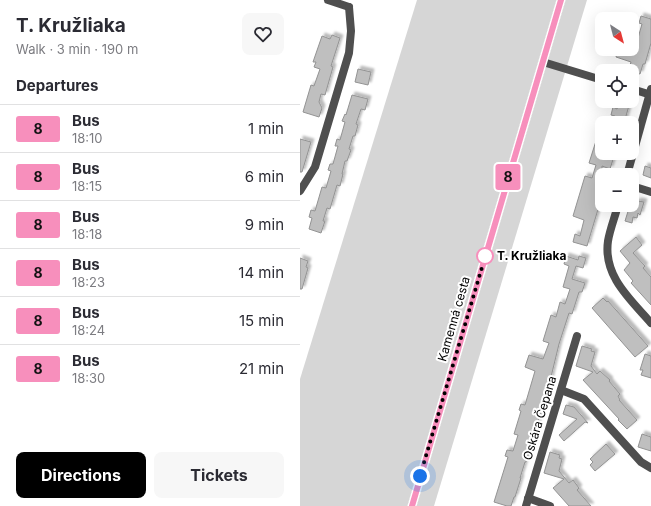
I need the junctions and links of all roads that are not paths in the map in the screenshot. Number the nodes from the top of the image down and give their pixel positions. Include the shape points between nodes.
1 (328, 0) edge
2 (561, 0) edge
3 (351, 3) edge
4 (543, 62) junction
5 (595, 78) edge
6 (639, 91) edge
7 (650, 93) edge
8 (629, 168) edge
9 (639, 188) edge
10 (300, 191) edge
11 (651, 192) edge
12 (616, 212) edge
13 (651, 323) edge
14 (576, 336) dead end
15 (561, 390) junction
16 (651, 468) edge
17 (527, 502) edge
18 (412, 506) edge
19 (550, 506) edge

1 - 3 street
2 - 4 street, Kamenná cesta
3 - 10 street via 349,52 315,167
4 - 5 street
4 - 18 street, Kamenná cesta
6 - 7 street
7 - 8 street
9 - 11 street
12 - 13 street via 608,241 609,266 618,285
14 - 15 street, Oskára Čepana
15 - 16 street via 584,399 641,462
15 - 17 street, Oskára Čepana
17 - 19 street

